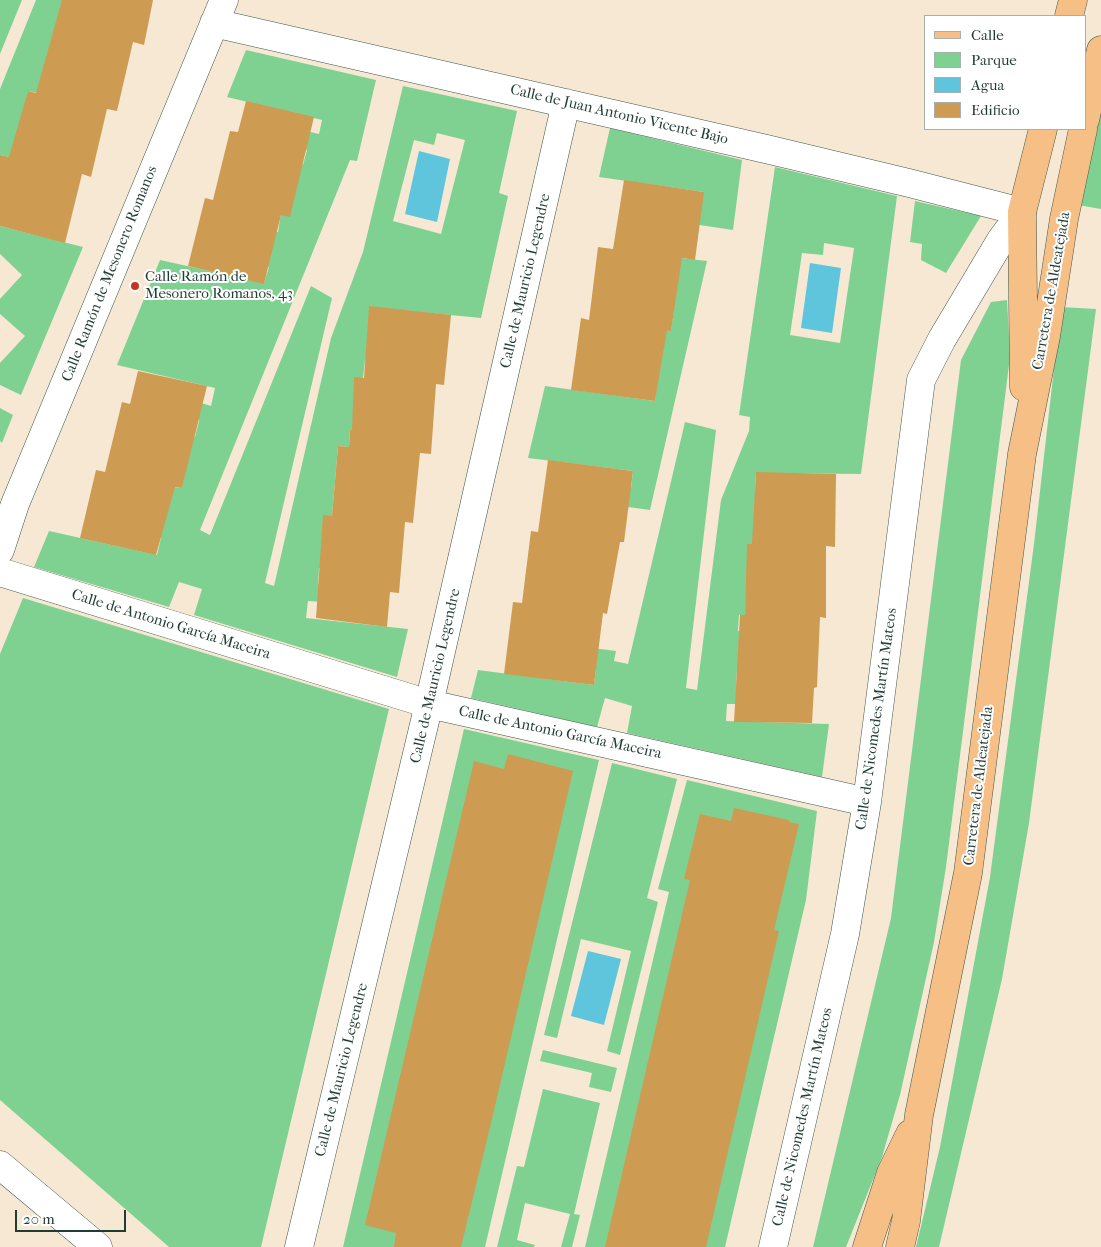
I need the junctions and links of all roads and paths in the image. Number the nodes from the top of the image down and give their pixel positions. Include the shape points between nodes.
1 (1073, 0) edge
2 (219, 12) edge
3 (1069, 15) edge
4 (1101, 50) edge
5 (566, 103) junction
6 (1086, 116) edge
7 (1043, 130) edge
8 (1083, 130) edge
9 (1022, 212) junction
10 (1022, 454) junction
11 (8, 497) edge
12 (0, 550) edge
13 (0, 572) edge
14 (430, 704) junction
15 (867, 802) junction
16 (919, 1114) junction
17 (0, 1165) edge
18 (98, 1247) edge
19 (299, 1247) edge
20 (773, 1247) edge
21 (867, 1247) edge
22 (900, 1247) edge

1 - 3 main road
2 - 5 street, Calle de Juan Antonio Vicente Bajo
2 - 11 street, Calle Ramón de Mesonero Romanos
4 - 6 main road
5 - 9 street, Calle de Juan Antonio Vicente Bajo
5 - 14 street, Calle de Mauricio Legendre
7 - 9 main road, Carretera de Aldeatejada
8 - 10 main road, Carretera de Aldeatejada
9 - 10 main road, Carretera de Aldeatejada
9 - 15 street, Calle de Nicomedes Martín Mateos via 996,249 921,380
10 - 16 main road, Carretera de Aldeatejada via 968,873
11 - 12 street, Calle Ramón de Mesonero Romanos
13 - 14 street, Calle de Antonio García Maceira
14 - 15 street, Calle de Antonio García Maceira
14 - 19 street, Calle de Mauricio Legendre
15 - 20 street, Calle de Nicomedes Martín Mateos via 845,934
16 - 21 main road, Carretera de Aldeatejada via 891,1173
16 - 22 main road, Carretera de Aldeatejada
17 - 18 street

